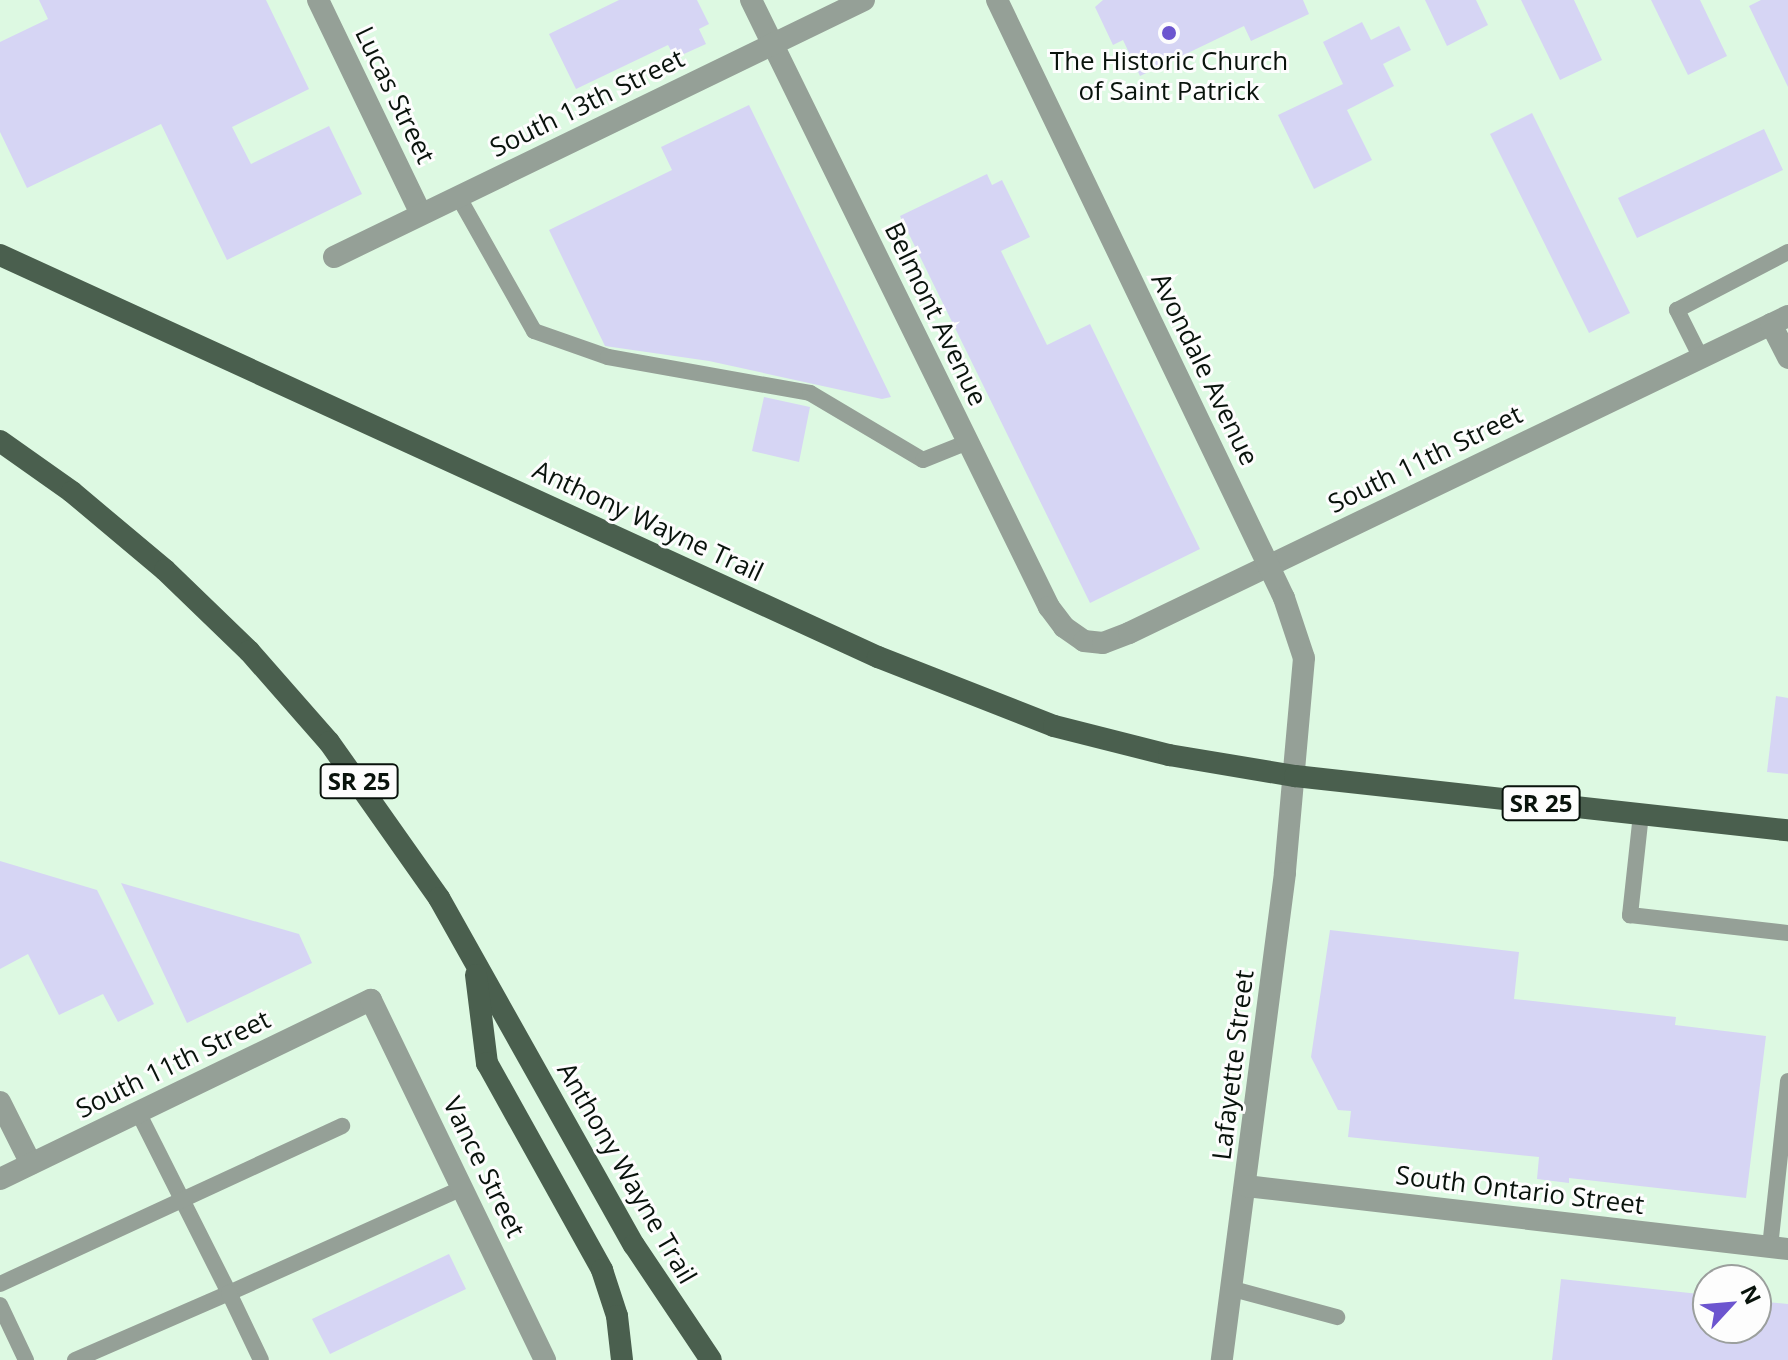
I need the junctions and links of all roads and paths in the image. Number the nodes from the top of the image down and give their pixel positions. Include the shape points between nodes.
1 (318, 0) edge
2 (751, 0) edge
3 (864, 0) edge
4 (997, 0) edge
5 (773, 44) junction
6 (458, 196) junction
7 (421, 214) junction
8 (1788, 252) edge
9 (0, 255) edge
10 (334, 257) dead end
11 (1780, 320) edge
12 (1701, 358) junction
13 (1788, 358) edge
14 (0, 441) edge
15 (968, 442) junction
16 (1269, 567) junction
17 (1084, 641) joint
18 (1295, 776) junction
19 (1641, 814) junction
20 (1788, 830) edge
21 (1788, 933) edge
22 (474, 962) junction
23 (371, 1000) joint
24 (1788, 1081) edge
25 (0, 1102) edge
26 (138, 1112) junction
27 (342, 1126) dead end
28 (31, 1164) junction
29 (0, 1179) edge
30 (1246, 1186) junction
31 (463, 1188) junction
32 (182, 1201) junction
33 (1779, 1248) edge
34 (0, 1284) edge
35 (1233, 1289) junction
36 (229, 1293) junction
37 (0, 1305) edge
38 (1337, 1317) dead end
39 (26, 1360) edge
40 (75, 1360) edge
41 (261, 1360) edge
42 (545, 1360) edge
43 (622, 1360) edge
44 (711, 1360) edge
45 (1222, 1360) edge

1 - 7 street, Lucas Street
2 - 5 street, Belmont Avenue
3 - 5 street, South 13th Street
4 - 16 street, Avondale Avenue
5 - 6 street, South 13th Street
5 - 15 street, Belmont Avenue
6 - 7 street, South 13th Street
6 - 15 lane via 534,331 608,357 810,393 923,460
7 - 10 street, South 13th Street
8 - 12 lane via 1677,310
9 - 18 main road, Anthony Wayne Trail / SR 25 via 932,680 1109,742
11 - 12 street, South 11th Street
11 - 13 street
12 - 16 street, South 11th Street
14 - 22 main road, Anthony Wayne Trail / SR 25 via 72,492 165,570 277,682 403,842
15 - 17 street, Belmont Avenue via 1049,607 1073,636
16 - 17 street, South 11th Street via 1111,641
16 - 18 street, Avondale Avenue via 1304,658
18 - 19 main road, SR 25
18 - 30 street, Lafayette Street
19 - 20 main road, SR 25
19 - 21 lane via 1630,915
22 - 43 main road via 487,1063 602,1270 617,1316
22 - 44 main road, Anthony Wayne Trail / SR 25 via 634,1245
23 - 26 street, South 11th Street
23 - 31 street, Vance Street
24 - 33 lane
25 - 28 street
26 - 28 street, South 11th Street
26 - 32 lane
27 - 32 lane
28 - 29 street, South 11th Street
30 - 33 street, South Ontario Street
30 - 35 street, Lafayette Street
31 - 36 lane
31 - 42 street, Vance Street
32 - 34 lane
32 - 36 lane
35 - 38 lane
35 - 45 street, Lafayette Street
36 - 40 lane
36 - 41 lane
37 - 39 lane

